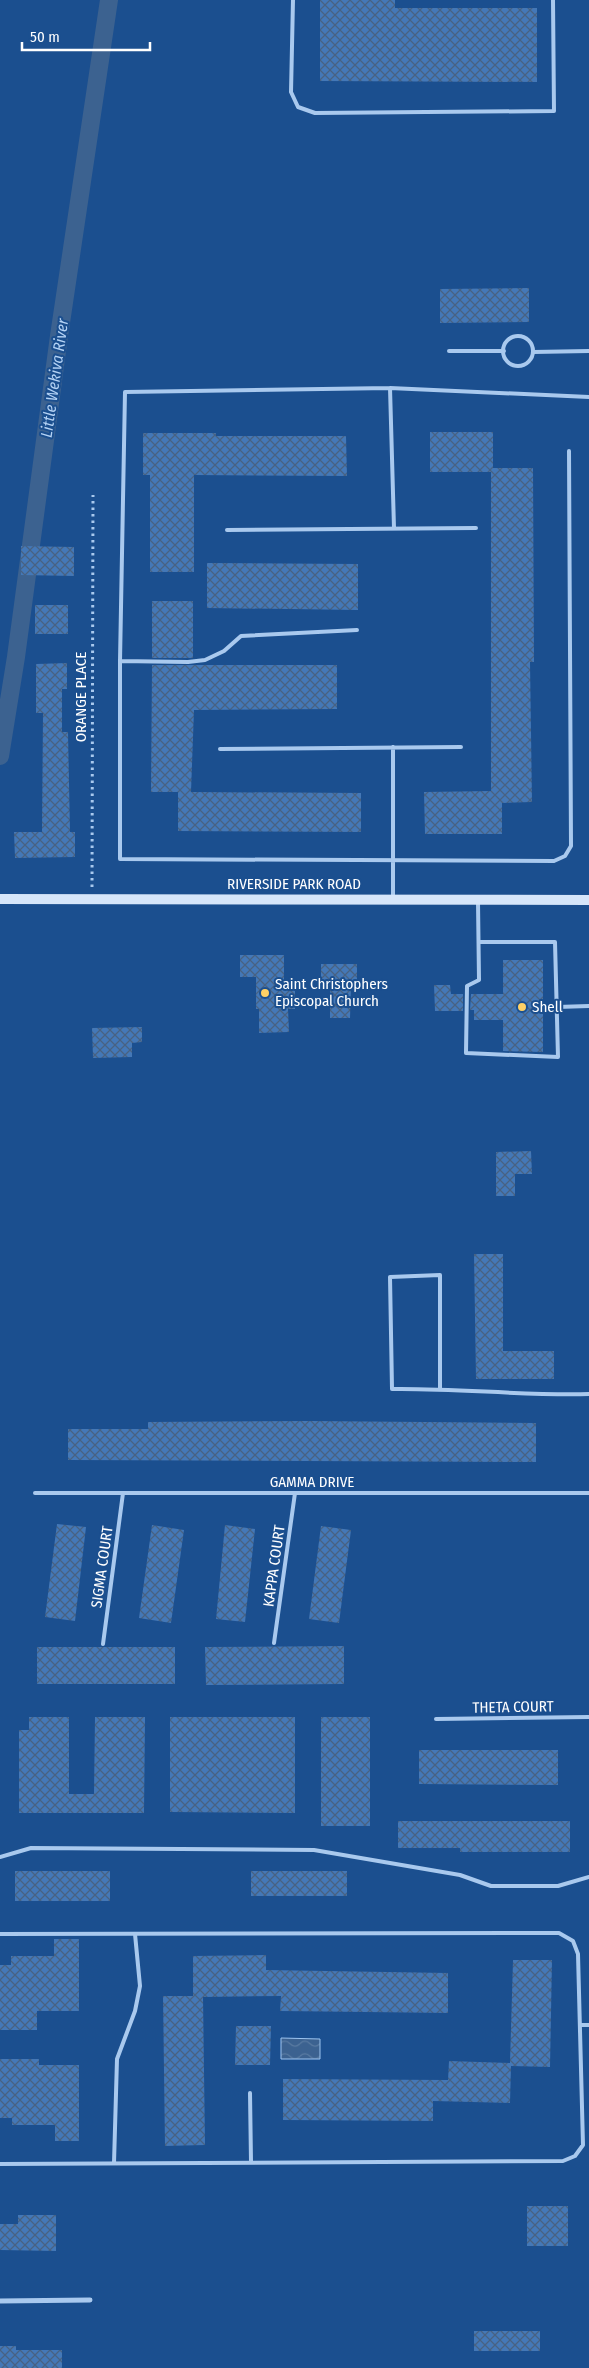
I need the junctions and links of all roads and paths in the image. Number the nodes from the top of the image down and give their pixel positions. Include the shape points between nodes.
1 (293, 0) edge
2 (553, 0) edge
3 (449, 351) dead end
4 (504, 351) junction
5 (589, 351) edge
6 (533, 352) junction
7 (390, 388) junction
8 (589, 397) edge
9 (570, 451) dead end
10 (93, 495) dead end
11 (394, 528) junction
12 (476, 528) dead end
13 (227, 530) dead end
14 (357, 630) dead end
15 (120, 661) junction
16 (393, 747) junction
17 (461, 747) dead end
18 (220, 749) dead end
19 (393, 862) junction
20 (0, 899) edge
21 (393, 899) junction
22 (92, 900) junction
23 (478, 900) junction
24 (589, 900) edge
25 (480, 942) junction
26 (589, 1006) edge
27 (557, 1007) junction
28 (440, 1389) junction
29 (589, 1394) edge
30 (589, 1492) edge
31 (35, 1493) dead end
32 (123, 1493) junction
33 (295, 1493) junction
34 (274, 1643) dead end
35 (103, 1644) dead end
36 (589, 1717) edge
37 (436, 1719) dead end
38 (0, 1858) edge
39 (589, 1878) edge
40 (0, 1934) edge
41 (135, 1934) junction
42 (580, 2025) junction
43 (589, 2025) edge
44 (250, 2093) dead end
45 (251, 2162) junction
46 (114, 2163) junction
47 (0, 2164) edge
48 (90, 2300) dead end
49 (0, 2301) edge

1 - 2 lane via 291,92 298,107 315,113 554,111
3 - 4 lane
4 - 6 lane via 507,360 520,365 529,361
4 - 6 lane via 510,339 519,336 528,339
5 - 6 lane
7 - 8 lane
7 - 11 lane
7 - 15 lane via 125,392
9 - 19 lane via 571,846 565,856 554,862
10 - 22 path, ORANGE PLACE
11 - 12 lane
11 - 13 lane
14 - 15 lane via 241,636 224,651 205,660
15 - 19 lane via 120,860
16 - 17 lane
16 - 18 lane
16 - 19 lane
19 - 21 lane
20 - 22 street, RIVERSIDE PARK ROAD
21 - 22 street, RIVERSIDE PARK ROAD
21 - 23 street, RIVERSIDE PARK ROAD
23 - 24 street, RIVERSIDE PARK ROAD
23 - 25 lane
25 - 27 lane via 555,942
25 - 27 lane via 478,980 467,986 466,1053 558,1057
26 - 27 lane
28 - 28 lane via 440,1275 390,1277 392,1390
28 - 29 lane via 539,1396
30 - 33 lane, GAMMA DRIVE
31 - 32 lane, GAMMA DRIVE
32 - 33 lane, GAMMA DRIVE
32 - 35 lane, SIGMA COURT
33 - 34 lane, KAPPA COURT
36 - 37 lane, THETA COURT
38 - 39 lane via 31,1848 314,1850 460,1875 490,1886 558,1886
40 - 41 lane
41 - 42 lane via 559,1933 573,1941 578,1954
41 - 46 lane via 140,1986 135,2011 117,2059
42 - 43 lane
42 - 45 lane via 583,2145 576,2156 563,2161
44 - 45 lane
45 - 46 lane
46 - 47 lane
48 - 49 street

